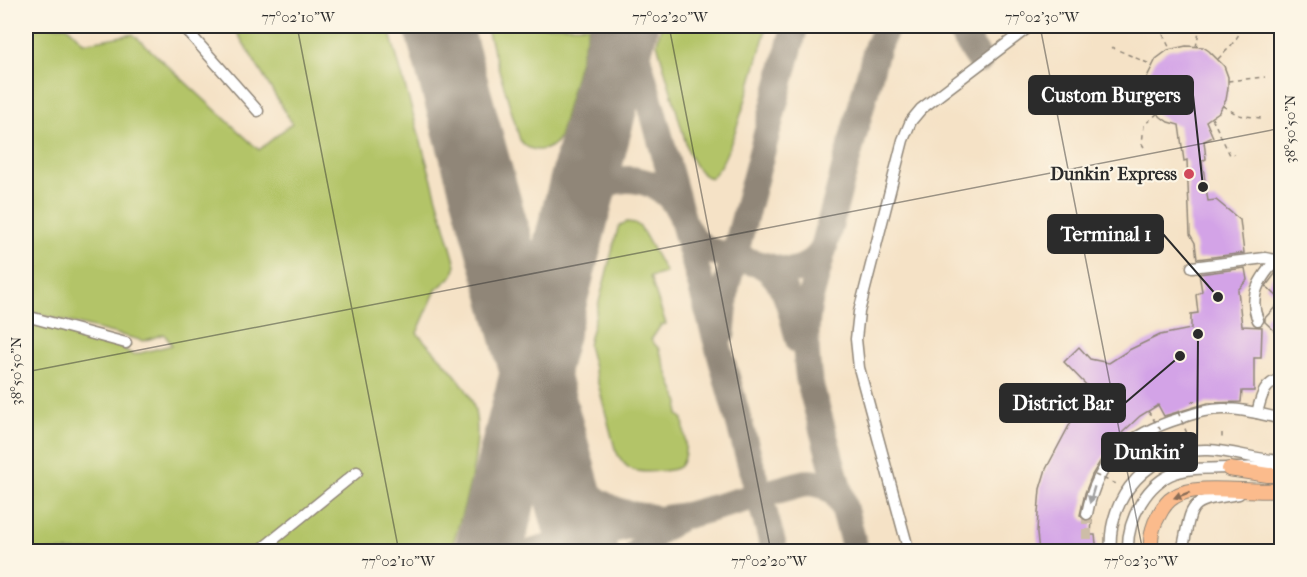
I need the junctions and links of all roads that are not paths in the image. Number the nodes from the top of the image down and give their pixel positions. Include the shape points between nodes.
1 (183, 26) edge
2 (1029, 26) edge
3 (258, 111) dead end
4 (1278, 257) edge
5 (1192, 267) dead end
6 (26, 316) edge
7 (1258, 320) dead end
8 (126, 343) dead end
9 (1281, 379) edge
10 (1257, 413) junction
11 (1281, 419) edge
12 (1281, 463) edge
13 (1228, 469) junction
14 (357, 472) dead end
15 (1281, 475) edge
16 (1281, 490) edge
17 (1257, 491) junction
18 (1087, 514) tunnel mouth
19 (258, 552) edge
20 (909, 552) edge
21 (1111, 552) edge
22 (1128, 552) edge
23 (1151, 552) edge
24 (1182, 552) edge

1 - 3 street
2 - 20 street via 921,109 911,121 859,312 859,368
4 - 5 street
4 - 7 street via 1257,287 1254,313
6 - 8 street
9 - 10 street via 1266,387
10 - 11 street
10 -> 18 street via 1227,409 1198,412 1154,428 1117,450 1106,463 1097,478
12 - 13 street
12 - 21 street via 1202,450 1182,452 1156,462 1135,479 1120,501 1112,524
13 - 15 main road
13 - 22 street via 1189,468 1157,483 1133,517
14 - 19 street
16 - 17 main road
17 -> 23 main road via 1198,490 1174,497 1155,523
17 - 24 street via 1199,501 1190,515

